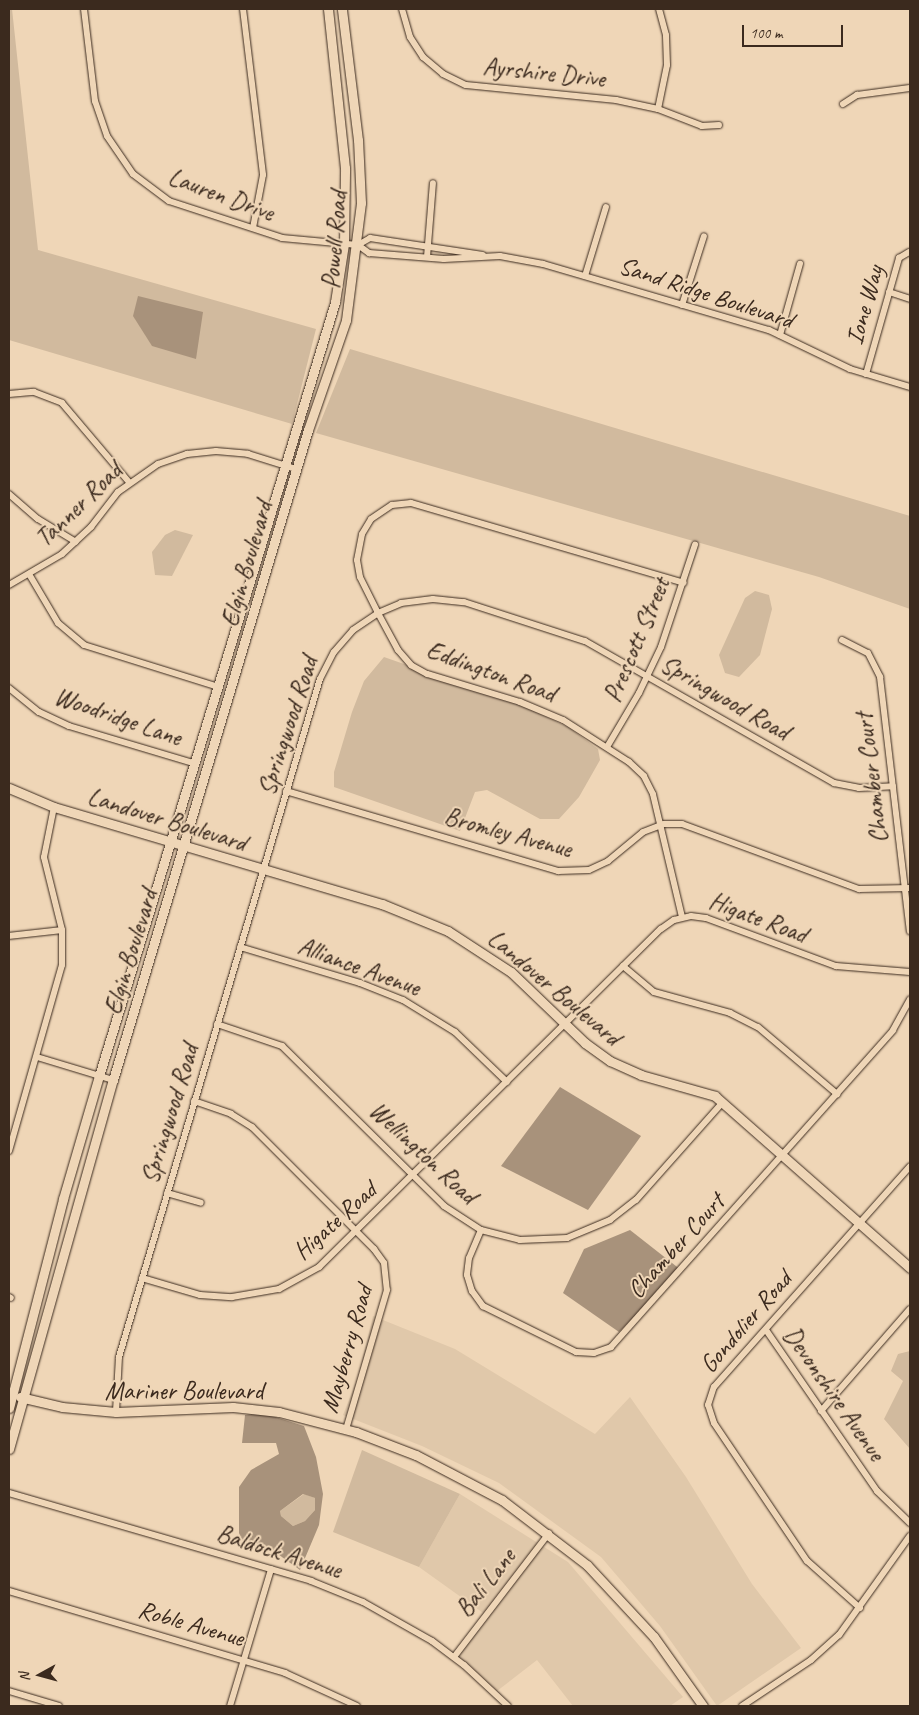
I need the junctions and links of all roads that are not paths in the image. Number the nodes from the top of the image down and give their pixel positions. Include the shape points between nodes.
1 (84, 9) edge
2 (243, 9) edge
3 (328, 9) edge
4 (342, 9) edge
5 (402, 9) edge
6 (659, 9) edge
7 (910, 88) edge
8 (352, 90) junction
9 (338, 91) junction
10 (843, 104) dead end
11 (658, 109) junction
12 (719, 125) dead end
13 (433, 183) dead end
14 (606, 207) dead end
15 (253, 228) junction
16 (704, 236) dead end
17 (344, 244) junction
18 (358, 245) junction
19 (428, 245) junction
20 (909, 252) dead end
21 (485, 255) junction
22 (426, 257) junction
23 (800, 264) dead end
24 (585, 276) junction
25 (889, 292) junction
26 (910, 298) edge
27 (682, 304) junction
28 (780, 335) junction
29 (866, 374) junction
30 (910, 387) edge
31 (9, 394) edge
32 (284, 465) junction
33 (296, 468) junction
34 (129, 482) junction
35 (9, 494) edge
36 (76, 542) junction
37 (695, 545) dead end
38 (29, 574) junction
39 (684, 583) junction
40 (9, 585) edge
41 (378, 613) junction
42 (842, 640) dead end
43 (648, 676) junction
44 (216, 686) junction
45 (9, 688) edge
46 (606, 747) junction
47 (193, 763) junction
48 (893, 786) junction
49 (9, 788) edge
50 (286, 791) junction
51 (54, 807) junction
52 (661, 825) junction
53 (170, 841) junction
54 (185, 846) junction
55 (263, 869) junction
56 (908, 888) edge
57 (682, 917) junction
58 (62, 930) junction
59 (910, 931) edge
60 (9, 936) edge
61 (240, 947) junction
62 (623, 966) junction
63 (910, 972) edge
64 (910, 999) edge
65 (217, 1024) junction
66 (565, 1024) junction
67 (37, 1057) junction
68 (99, 1076) junction
69 (113, 1080) junction
70 (507, 1082) junction
71 (837, 1094) junction
72 (194, 1101) junction
73 (723, 1102) junction
74 (9, 1151) edge
75 (783, 1155) junction
76 (910, 1166) edge
77 (414, 1175) junction
78 (167, 1193) junction
79 (201, 1203) dead end
80 (860, 1223) junction
81 (481, 1230) junction
82 (357, 1232) junction
83 (910, 1268) edge
84 (142, 1278) junction
85 (910, 1309) edge
86 (766, 1330) junction
87 (10, 1394) edge
88 (24, 1398) junction
89 (9, 1408) edge
90 (821, 1411) junction
91 (116, 1412) junction
92 (346, 1429) junction
93 (9, 1449) edge
94 (9, 1492) edge
95 (910, 1523) edge
96 (549, 1533) junction
97 (910, 1536) edge
98 (271, 1569) junction
99 (9, 1592) edge
100 (860, 1608) junction
101 (454, 1656) junction
102 (244, 1661) junction
103 (9, 1691) edge
104 (59, 1706) edge
105 (230, 1706) edge
106 (357, 1706) edge
107 (508, 1706) edge
108 (703, 1706) edge
109 (742, 1706) edge

1 - 15 street, Lauren Drive via 95,101 107,136 121,161 144,184 169,201
2 - 15 street via 263,175
3 - 9 main road, Powell Road
4 - 8 main road, Powell Road
5 - 11 street, Ayrshire Drive via 415,46 432,66 454,80 478,88 616,100
6 - 11 street via 667,58
7 - 10 street via 857,95
8 - 9 street
8 - 18 main road, Powell Road via 360,172
9 - 17 main road, Powell Road via 346,168
11 - 12 street, Ayrshire Drive via 702,126
13 - 19 street
14 - 24 street
15 - 17 street, Lauren Drive via 282,238
16 - 27 street
17 - 18 street, Lauren Drive
17 - 32 main road, Powell Road via 324,345
18 - 19 street, Sand Ridge Boulevard via 370,238
18 - 22 street, Sand Ridge Boulevard via 369,253
18 - 33 main road, Powell Road via 346,320
19 - 21 street, Sand Ridge Boulevard
19 - 22 street
20 - 25 street, Ione Way via 899,258
21 - 22 street, Sand Ridge Boulevard via 453,259
21 - 24 street, Sand Ridge Boulevard via 522,259
23 - 28 street
24 - 27 street, Sand Ridge Boulevard
25 - 26 street
25 - 29 street, Ione Way
27 - 28 street, Sand Ridge Boulevard
28 - 29 street, Sand Ridge Boulevard via 842,366
29 - 30 street, Sand Ridge Boulevard
31 - 34 street via 34,392 62,403
32 - 33 street, Tanner Road
32 - 34 street, Tanner Road via 232,452 202,452 158,464
32 - 44 main road, Elgin Boulevard
33 - 54 main road, Elgin Boulevard
34 - 36 street, Tanner Road
35 - 36 street via 38,519
36 - 38 street, Tanner Road
37 - 39 street, Prescott Street
38 - 40 street, Tanner Road
38 - 44 street via 58,623 84,645
39 - 41 street, Eddington Road via 419,505 401,503 384,508 371,519 358,551 360,577
39 - 43 street, Prescott Street
41 - 43 street, Springwood Road via 417,600 464,602 561,632
41 - 46 street, Eddington Road via 398,650 419,670 543,711
41 - 50 street, Springwood Road via 353,630 326,665
42 - 48 street, Chamber Court via 861,648 877,667
43 - 46 street, Prescott Street
43 - 48 street, Springwood Road via 823,778 859,788
44 - 47 main road, Elgin Boulevard
45 - 47 street, Woodridge Lane via 39,712 69,726
46 - 52 street, Eddington Road via 644,776 653,794
47 - 53 main road, Elgin Boulevard
48 - 56 street, Chamber Court
49 - 51 main road, Landover Boulevard
50 - 52 street, Bromley Avenue via 569,872 599,866 643,832
50 - 55 street, Springwood Road
51 - 53 main road, Landover Boulevard
51 - 58 street via 44,857
52 - 56 street, Bromley Avenue via 693,826 859,889
52 - 57 street, Eddington Road
53 - 54 main road, Landover Boulevard
53 - 68 main road, Elgin Boulevard
54 - 55 main road, Landover Boulevard
54 - 69 main road, Elgin Boulevard
55 - 61 street, Springwood Road
55 - 66 main road, Landover Boulevard via 405,912 448,931 510,972
56 - 59 street, Chamber Court
57 - 62 street, Higate Road via 661,928
57 - 63 street, Higate Road via 706,918 836,966
58 - 60 street
58 - 67 street via 59,982
61 - 65 street, Springwood Road
61 - 70 street, Alliance Avenue via 360,983 403,1000 455,1032
62 - 66 street, Higate Road
62 - 71 street via 654,992 730,1013 758,1027
64 - 71 street, Chamber Court via 893,1030
65 - 72 street, Springwood Road
65 - 77 street, Wellington Road via 273,1041 288,1050
66 - 70 street, Higate Road
66 - 73 main road, Landover Boulevard via 596,1052 625,1069 705,1091
67 - 68 street
67 - 74 street
68 - 69 street
68 - 87 main road, Elgin Boulevard
69 - 88 main road, Elgin Boulevard
70 - 77 street, Higate Road
71 - 75 street, Chamber Court
72 - 78 street, Springwood Road
72 - 82 street, Mayberry Road via 231,1114 252,1127
73 - 75 main road, Landover Boulevard
73 - 81 street, Wellington Road via 636,1200 596,1228 567,1238 536,1241
75 - 80 main road, Landover Boulevard
75 - 81 street, Chamber Court via 619,1340 594,1353 566,1349 490,1311 476,1299 469,1284 468,1266
76 - 80 street, Gondolier Road
77 - 81 street, Wellington Road via 444,1206
77 - 82 street, Higate Road
78 - 79 street
78 - 84 street, Springwood Road
80 - 83 main road, Landover Boulevard
80 - 86 street, Gondolier Road
82 - 84 street, Higate Road via 307,1276 262,1293 216,1297
82 - 92 street, Mayberry Road via 384,1263 387,1290
84 - 91 street, Springwood Road via 119,1357
85 - 90 street
86 - 90 street, Devonshire Avenue
86 - 100 street, Gondolier Road via 714,1387 708,1405 711,1418 807,1562
87 - 88 main road, Mariner Boulevard
87 - 89 main road, Elgin Boulevard
88 - 91 main road, Mariner Boulevard via 62,1407
88 - 93 main road, Elgin Boulevard
90 - 95 street, Devonshire Avenue via 877,1491
91 - 92 main road, Mariner Boulevard via 258,1409
92 - 96 main road, Mariner Boulevard via 446,1468 502,1500
94 - 98 street, Baldock Avenue
96 - 101 street, Bali Lane
96 - 108 main road, Mariner Boulevard via 587,1565 633,1612
97 - 100 street
98 - 101 street, Baldock Avenue via 363,1602 409,1626
98 - 102 street
99 - 102 street, Roble Avenue
100 - 109 street via 826,1648
101 - 107 street, Baldock Avenue
102 - 105 street
102 - 106 street, Roble Avenue via 305,1681
103 - 104 street

